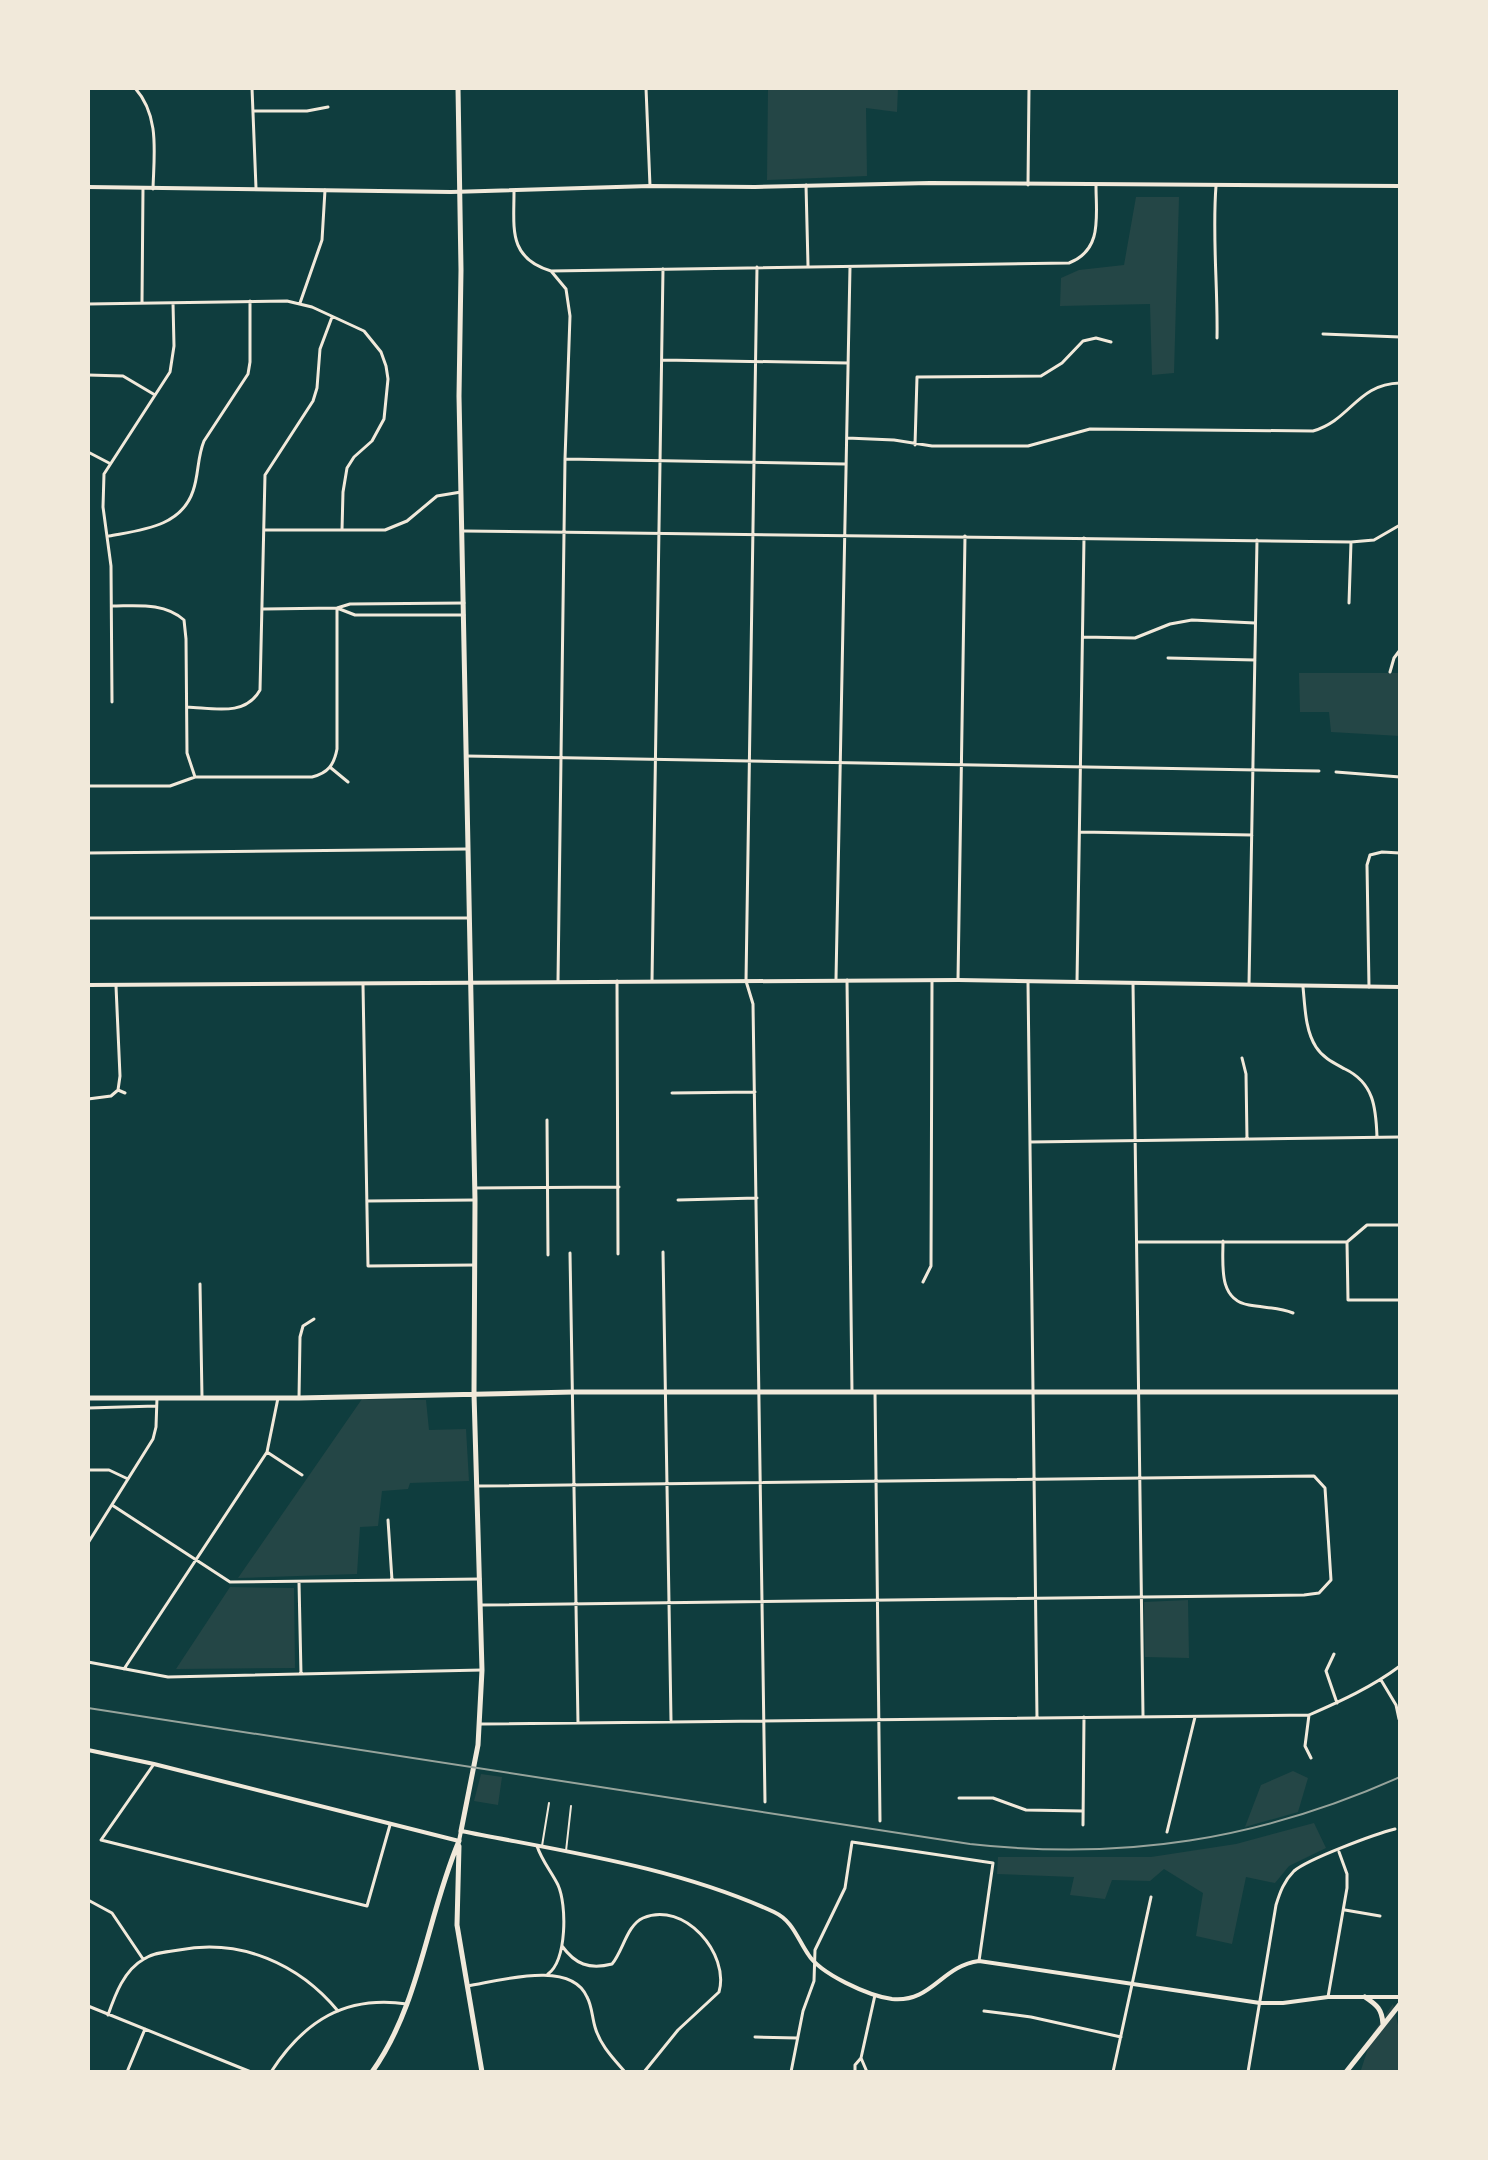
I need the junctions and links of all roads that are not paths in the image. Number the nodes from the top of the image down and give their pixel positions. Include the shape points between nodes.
1 (135, 88) edge
2 (252, 88) edge
3 (458, 88) edge
4 (646, 88) edge
5 (1029, 88) edge
6 (328, 107) dead end
7 (253, 111) junction
8 (806, 185) junction
9 (1028, 185) junction
10 (650, 186) junction
11 (1096, 186) junction
12 (1216, 186) junction
13 (1400, 186) edge
14 (88, 187) edge
15 (143, 188) junction
16 (153, 189) junction
17 (256, 189) junction
18 (325, 190) junction
19 (459, 192) junction
20 (514, 192) junction
21 (757, 267) junction
22 (808, 267) junction
23 (850, 267) junction
24 (663, 269) junction
25 (551, 271) junction
26 (250, 301) junction
27 (173, 302) junction
28 (142, 303) junction
29 (300, 303) junction
30 (88, 304) edge
31 (333, 315) junction
32 (1323, 334) dead end
33 (1400, 337) edge
34 (1217, 338) dead end
35 (1111, 342) dead end
36 (662, 360) junction
37 (755, 362) junction
38 (848, 363) junction
39 (88, 375) edge
40 (1400, 383) edge
41 (156, 395) junction
42 (847, 438) junction
43 (915, 445) junction
44 (88, 452) edge
45 (565, 459) junction
46 (659, 461) junction
47 (109, 463) junction
48 (753, 463) junction
49 (847, 464) junction
50 (461, 492) junction
51 (1400, 525) edge
52 (263, 530) junction
53 (342, 530) junction
54 (464, 531) junction
55 (566, 533) junction
56 (658, 534) junction
57 (109, 536) junction
58 (752, 536) junction
59 (965, 536) junction
60 (844, 537) junction
61 (1084, 538) junction
62 (1257, 540) junction
63 (1351, 542) junction
64 (464, 603) junction
65 (1349, 603) dead end
66 (420, 604) junction
67 (112, 606) junction
68 (337, 608) junction
69 (263, 609) junction
70 (420, 615) junction
71 (464, 615) junction
72 (1255, 623) junction
73 (1083, 637) junction
74 (1400, 650) edge
75 (1168, 658) dead end
76 (1255, 660) junction
77 (1390, 672) dead end
78 (112, 702) dead end
79 (187, 707) junction
80 (466, 756) junction
81 (561, 758) junction
82 (655, 760) junction
83 (748, 761) junction
84 (841, 763) junction
85 (961, 764) junction
86 (1080, 766) junction
87 (331, 768) junction
88 (1252, 769) junction
89 (1319, 771) dead end
90 (1336, 772) dead end
91 (195, 777) junction
92 (1400, 777) edge
93 (348, 782) dead end
94 (88, 786) edge
95 (1080, 832) junction
96 (1252, 835) junction
97 (467, 849) junction
98 (88, 853) edge
99 (1400, 853) edge
100 (88, 918) edge
101 (469, 918) junction
102 (847, 980) junction
103 (958, 980) junction
104 (617, 981) junction
105 (652, 981) junction
106 (746, 981) junction
107 (836, 981) junction
108 (932, 981) junction
109 (558, 982) junction
110 (1028, 982) junction
111 (1077, 982) junction
112 (471, 983) junction
113 (1133, 983) junction
114 (1249, 984) junction
115 (88, 985) edge
116 (363, 985) junction
117 (116, 986) junction
118 (1303, 986) junction
119 (1369, 987) junction
120 (1400, 987) edge
121 (1242, 1058) dead end
122 (118, 1090) junction
123 (755, 1092) junction
124 (125, 1093) dead end
125 (672, 1093) dead end
126 (88, 1099) edge
127 (547, 1120) dead end
128 (1377, 1137) junction
129 (1400, 1137) edge
130 (1247, 1139) junction
131 (1136, 1141) junction
132 (1030, 1142) junction
133 (547, 1187) junction
134 (619, 1187) junction
135 (475, 1188) junction
136 (757, 1198) junction
137 (475, 1200) junction
138 (678, 1200) dead end
139 (368, 1201) junction
140 (1400, 1225) edge
141 (1223, 1241) junction
142 (1137, 1242) junction
143 (1347, 1242) junction
144 (663, 1252) dead end
145 (570, 1253) dead end
146 (618, 1254) dead end
147 (548, 1255) dead end
148 (475, 1265) junction
149 (923, 1282) dead end
150 (200, 1284) dead end
151 (1400, 1300) edge
152 (1293, 1313) dead end
153 (314, 1319) dead end
154 (573, 1392) junction
155 (666, 1392) junction
156 (759, 1392) junction
157 (852, 1392) junction
158 (875, 1392) junction
159 (1033, 1392) junction
160 (1400, 1392) edge
161 (1139, 1393) junction
162 (474, 1394) junction
163 (202, 1397) junction
164 (88, 1398) edge
165 (157, 1398) junction
166 (278, 1398) junction
167 (299, 1398) junction
168 (156, 1406) junction
169 (88, 1408) edge
170 (267, 1452) junction
171 (88, 1470) edge
172 (302, 1475) dead end
173 (1140, 1477) junction
174 (1034, 1478) junction
175 (128, 1479) junction
176 (875, 1481) junction
177 (760, 1482) junction
178 (667, 1484) junction
179 (574, 1485) junction
180 (479, 1486) junction
181 (112, 1505) junction
182 (388, 1520) dead end
183 (88, 1543) edge
184 (196, 1560) junction
185 (480, 1579) junction
186 (392, 1580) junction
187 (299, 1582) junction
188 (1142, 1597) junction
189 (1036, 1599) junction
190 (877, 1600) junction
191 (763, 1601) junction
192 (669, 1602) junction
193 (576, 1604) junction
194 (481, 1605) junction
195 (1334, 1654) dead end
196 (88, 1662) edge
197 (1400, 1666) edge
198 (124, 1669) junction
199 (482, 1670) junction
200 (301, 1674) junction
201 (1381, 1680) junction
202 (1337, 1703) junction
203 (1309, 1715) junction
204 (1143, 1716) junction
205 (1084, 1717) junction
206 (1195, 1717) junction
207 (1037, 1718) junction
208 (1399, 1719) edge
209 (878, 1720) junction
210 (764, 1721) junction
211 (671, 1722) junction
212 (578, 1723) junction
213 (481, 1724) junction
214 (88, 1750) edge
215 (1311, 1758) dead end
216 (154, 1764) junction
217 (959, 1798) dead end
218 (765, 1802) dead end
219 (549, 1803) dead end
220 (571, 1806) dead end
221 (1082, 1811) junction
222 (880, 1821) dead end
223 (390, 1825) junction
224 (1083, 1825) dead end
225 (1395, 1829) dead end
226 (461, 1831) junction
227 (1167, 1832) dead end
228 (459, 1841) junction
229 (540, 1846) junction
230 (1338, 1851) junction
231 (565, 1852) junction
232 (1151, 1897) dead end
233 (88, 1900) edge
234 (1345, 1910) junction
235 (1380, 1916) dead end
236 (562, 1946) junction
237 (143, 1959) junction
238 (979, 1961) junction
239 (817, 1966) junction
240 (548, 1974) junction
241 (467, 1986) junction
242 (1134, 1986) junction
243 (875, 1995) junction
244 (1328, 1997) junction
245 (1365, 1997) junction
246 (1400, 1997) edge
247 (1260, 2003) junction
248 (407, 2004) junction
249 (1400, 2004) edge
250 (88, 2006) edge
251 (338, 2011) junction
252 (984, 2011) dead end
253 (108, 2015) junction
254 (1383, 2026) junction
255 (145, 2029) junction
256 (755, 2037) dead end
257 (1121, 2037) junction
258 (797, 2038) junction
259 (861, 2058) junction
260 (127, 2072) edge
261 (251, 2072) edge
262 (271, 2072) edge
263 (372, 2072) edge
264 (482, 2072) edge
265 (625, 2072) edge
266 (644, 2072) edge
267 (791, 2072) edge
268 (855, 2072) edge
269 (867, 2072) edge
270 (1113, 2072) edge
271 (1248, 2072) edge
272 (1346, 2072) edge

1 - 16 street via 151,114
2 - 7 street
3 - 19 main road
4 - 10 street
5 - 9 street
6 - 7 street
7 - 17 street
8 - 9 street
8 - 10 street
8 - 22 street
9 - 11 street
10 - 20 street
11 - 12 street
11 - 23 street via 1093,242 1088,252 1069,263
12 - 13 street
12 - 34 street
14 - 15 street
15 - 16 street
15 - 28 street
16 - 17 street
17 - 18 street
18 - 19 street
18 - 29 street via 322,240
19 - 20 street
19 - 50 main road
20 - 25 street via 517,244 528,260
21 - 22 street
21 - 24 street
21 - 37 street
22 - 23 street
23 - 38 street
24 - 25 street
24 - 36 street
25 - 45 street via 570,302
26 - 27 street
26 - 29 street
26 - 57 street via 248,374 204,441 188,502 166,522
27 - 28 street
27 - 41 street via 173,359
28 - 30 street
29 - 31 street
31 - 52 street via 320,349 313,401 265,475
31 - 53 street via 374,341 388,379 384,419 347,468
32 - 33 street
35 - 43 street via 1083,341 1041,376 917,377
36 - 37 street
36 - 46 street
37 - 38 street
37 - 48 street
38 - 42 street
39 - 41 street via 123,376
40 - 43 street via 1378,385 1340,419 1313,431 1090,429 1028,446
41 - 47 street
42 - 43 street
42 - 49 street
44 - 47 street
45 - 46 street
45 - 55 street
46 - 48 street
46 - 56 street
47 - 57 street via 102,496
48 - 49 street
48 - 58 street
49 - 60 street
50 - 53 street via 437,496 397,527
50 - 54 main road
51 - 63 street via 1374,540
52 - 53 street
52 - 69 street
54 - 55 street
54 - 64 main road
55 - 56 street
55 - 81 street
56 - 58 street
56 - 82 street
57 - 67 street
58 - 60 street
58 - 83 street
59 - 60 street
59 - 61 street
59 - 85 street
60 - 84 street
61 - 62 street
61 - 73 street
62 - 63 street
62 - 72 street
63 - 65 street
64 - 66 street
64 - 71 main road
66 - 68 street
66 - 70 street
67 - 78 street
67 - 79 street via 158,607 184,620
68 - 69 street
68 - 70 street via 355,615
68 - 87 street via 337,749
69 - 79 street via 262,681 255,699 236,709
70 - 71 street
71 - 80 main road
72 - 73 street via 1192,620 1135,638
72 - 76 street
73 - 86 street
74 - 77 street
75 - 76 street
76 - 88 street
79 - 91 street via 187,753
80 - 81 street
80 - 97 main road
81 - 82 street
81 - 109 street
82 - 83 street
82 - 105 street
83 - 84 street
83 - 106 street
84 - 85 street
84 - 107 street
85 - 86 street
85 - 103 street
86 - 88 street
86 - 95 street
87 - 91 street via 312,777
87 - 93 street
88 - 89 street
88 - 96 street
90 - 92 street
91 - 94 street via 170,786
95 - 96 street
95 - 111 street
96 - 114 street
97 - 98 street
97 - 101 main road
99 - 119 street via 1370,855 1367,865
100 - 101 street
101 - 112 main road
102 - 107 street
102 - 108 street
102 - 157 street
103 - 108 street
103 - 110 street
104 - 105 street
104 - 109 street
104 - 134 street
105 - 106 street
106 - 107 street
106 - 123 street via 753,1004
108 - 149 street via 931,1266
109 - 112 street
110 - 111 street
110 - 132 street
111 - 113 street
112 - 116 street
112 - 135 main road
113 - 114 street
113 - 131 street
114 - 118 street
115 - 117 street
116 - 117 street
116 - 139 street
117 - 122 street
118 - 119 street
118 - 128 street via 1311,1038 1323,1055 1357,1076 1371,1092
119 - 120 street
121 - 130 street
122 - 124 street
122 - 126 street
123 - 125 street
123 - 136 street
127 - 133 street
128 - 129 street
128 - 130 street
130 - 131 street
131 - 132 street
131 - 142 street
132 - 159 street
133 - 134 street
133 - 135 street
133 - 147 street
134 - 146 street
135 - 137 main road
136 - 138 street
136 - 156 street
137 - 139 street
137 - 148 main road
139 - 148 street via 368,1266
140 - 143 street via 1367,1225
141 - 142 street
141 - 143 street
141 - 152 street via 1223,1276 1229,1293 1244,1304
142 - 161 street
143 - 151 street via 1348,1300
144 - 155 street
145 - 154 street
148 - 162 main road
150 - 163 street
153 - 167 street via 303,1326 300,1337
154 - 155 main road
154 - 162 main road
154 - 179 street
155 - 156 main road
155 - 178 street
156 - 157 main road
156 - 177 street
157 - 158 main road
158 - 159 main road
158 - 176 street
159 - 161 main road
159 - 174 street
160 - 161 main road
161 - 173 street
162 - 167 main road
162 - 180 main road
163 - 165 main road
163 - 166 main road
164 - 165 main road
165 - 168 street
166 - 167 main road
166 - 170 street
168 - 169 street
168 - 175 street via 153,1439
170 - 172 street
170 - 184 street
171 - 175 street via 109,1470
173 - 174 street
173 - 188 street
173 - 188 street via 1314,1476 1325,1488 1331,1580 1319,1593 1304,1595
174 - 176 street
174 - 189 street
175 - 181 street
176 - 177 street
176 - 190 street
177 - 178 street
177 - 191 street
178 - 179 street
178 - 192 street
179 - 180 street
179 - 193 street
180 - 185 main road
181 - 183 street
181 - 184 street
182 - 186 street
184 - 187 street via 230,1582
184 - 198 street
185 - 186 street
185 - 194 main road
186 - 187 street
187 - 200 street
188 - 189 street
188 - 204 street
189 - 190 street
189 - 207 street
190 - 191 street
190 - 209 street
191 - 192 street
191 - 210 street
192 - 193 street
192 - 211 street
193 - 194 street
193 - 212 street
194 - 199 main road
195 - 202 street via 1326,1671
196 - 198 street
197 - 201 street
198 - 200 street via 168,1677
199 - 200 street
199 - 213 main road
201 - 202 street
201 - 208 street
202 - 203 street
203 - 206 street
203 - 215 street via 1305,1746
204 - 205 street
204 - 206 street
205 - 207 street
205 - 221 street
206 - 227 street
207 - 209 street
209 - 210 street
209 - 222 street
210 - 211 street
210 - 218 street
211 - 212 street
212 - 213 street
213 - 226 main road
214 - 216 street
216 - 223 street
216 - 223 street via 101,1840 367,1906
217 - 221 street via 993,1798 1026,1810
219 - 229 lane
220 - 231 lane
221 - 224 street
223 - 228 street
225 - 230 street
226 - 228 street
226 - 229 street
228 - 241 main road via 457,1925
228 - 248 main road
229 - 231 street
229 - 236 street via 561,1895
230 - 234 street via 1347,1874
230 - 247 street via 1300,1866 1285,1881
231 - 239 street via 695,1881 777,1914 792,1926
232 - 242 street
233 - 237 street via 112,1913
234 - 235 street
234 - 244 street
236 - 240 street via 559,1963
236 - 266 street via 582,1965 612,1964 632,1927 641,1919 661,1916 687,1924 716,1954 719,1992
237 - 251 street via 190,1948 243,1950 301,1975
237 - 253 street via 118,1988
238 - 239 street via 993,1863 852,1842 845,1888 815,1950
238 - 242 street
238 - 243 street via 951,1970 919,1995
239 - 243 street
239 - 258 street
240 - 241 street
240 - 265 street via 582,1988 600,2039
241 - 264 main road
242 - 247 street
242 - 257 street
243 - 259 street
244 - 245 street
244 - 247 street
245 - 246 street
245 - 254 main road via 1378,2005
247 - 271 street
248 - 251 street via 375,2002
248 - 263 main road
249 - 254 main road
250 - 253 street
251 - 262 street via 297,2037
252 - 257 street
253 - 255 street
254 - 272 main road
255 - 260 street
255 - 261 street
256 - 258 street
257 - 270 street
258 - 267 street
259 - 268 street
259 - 269 street

